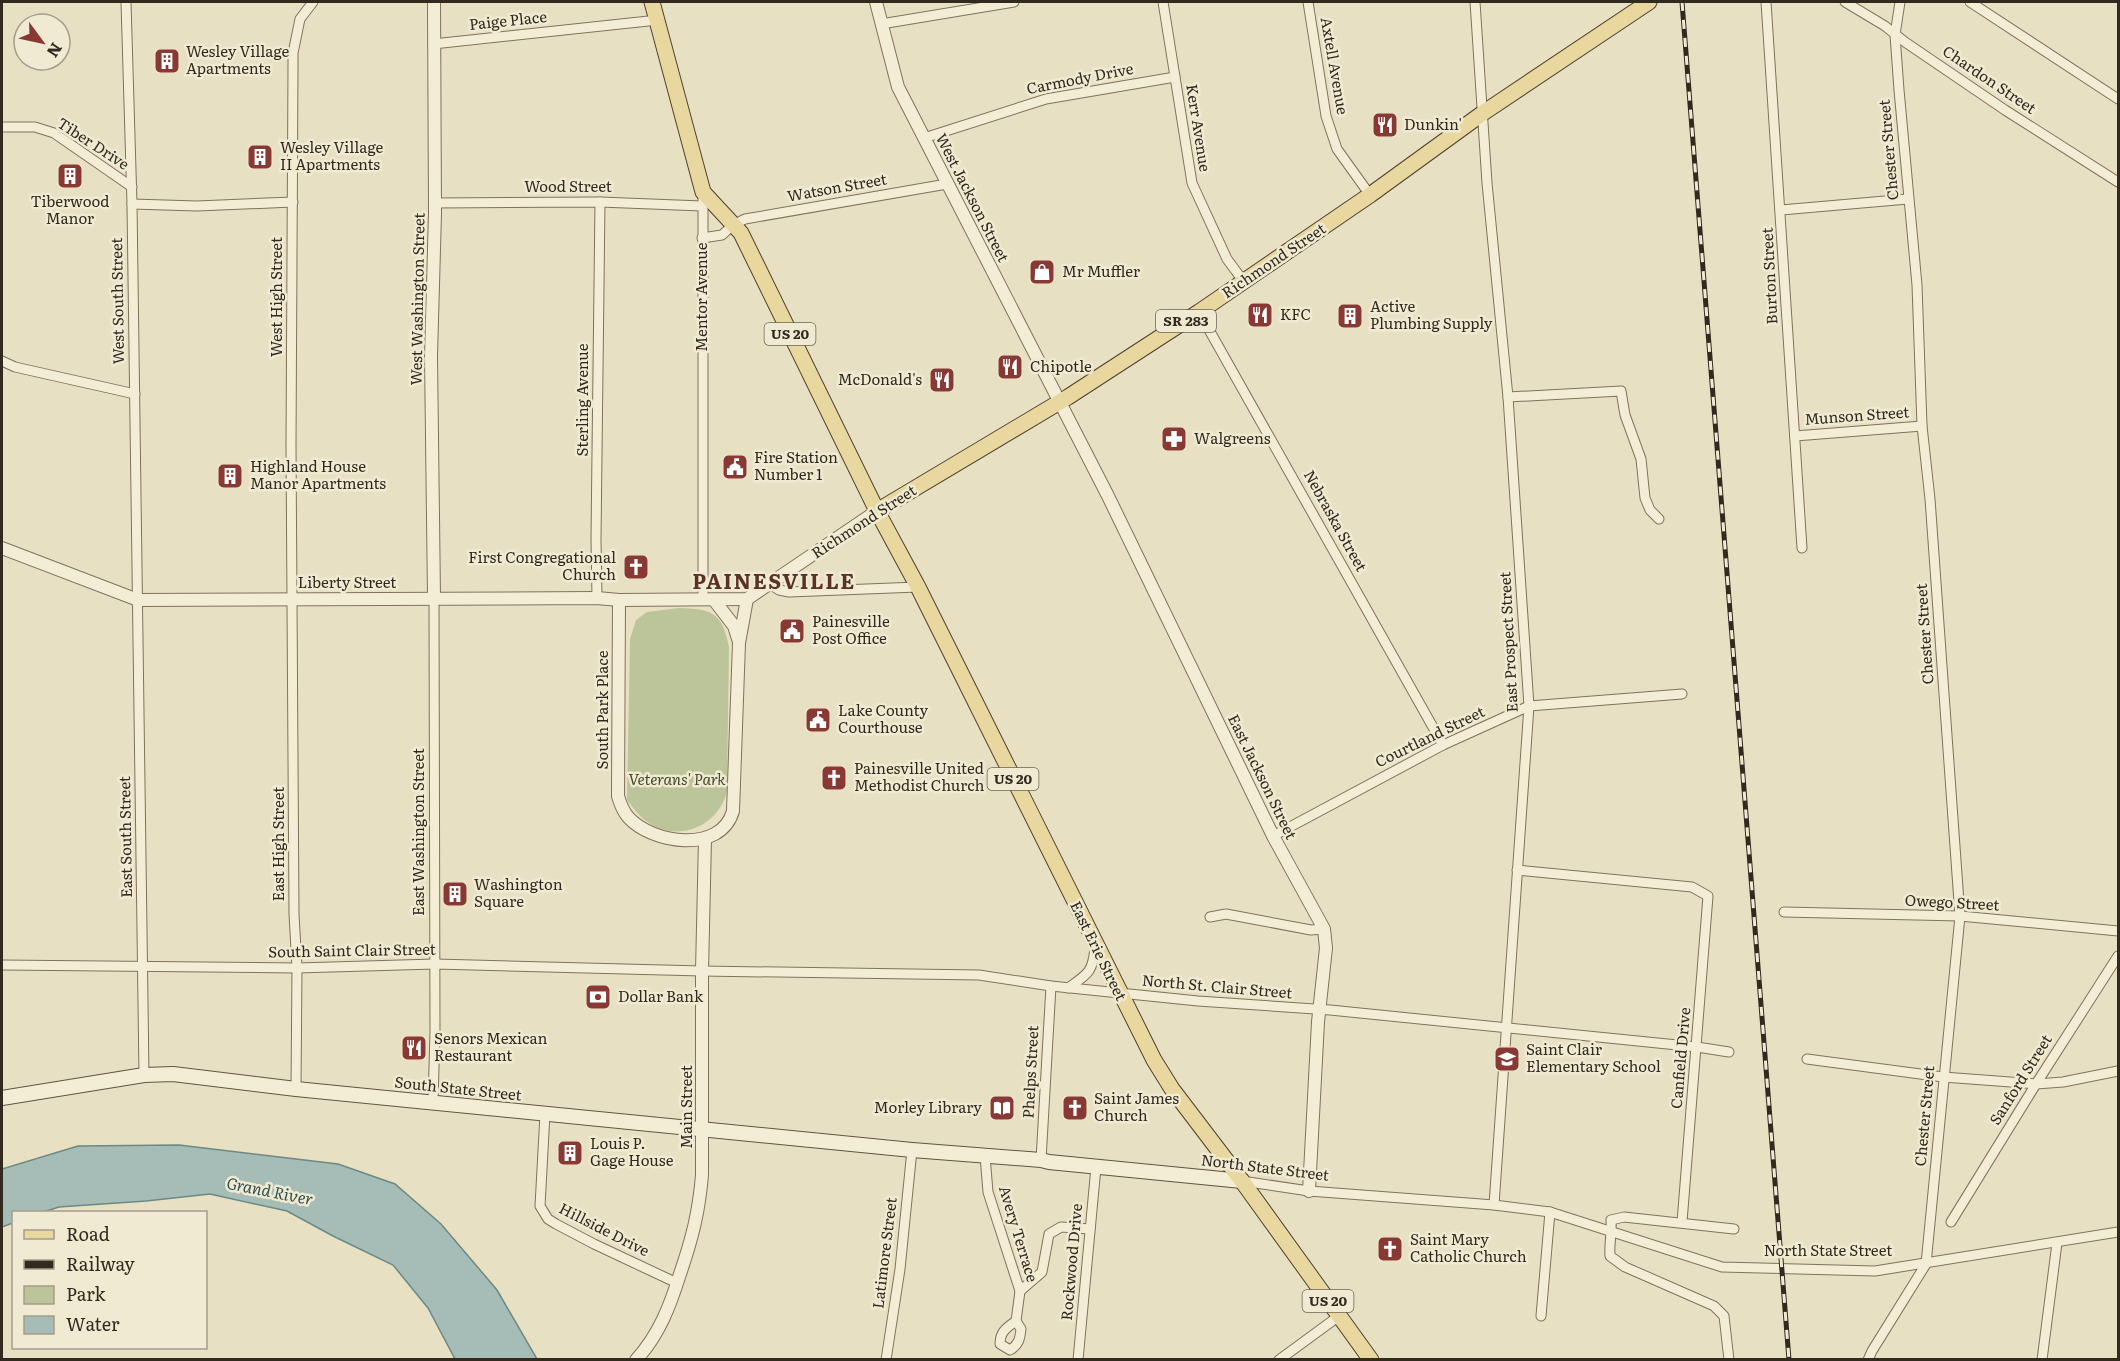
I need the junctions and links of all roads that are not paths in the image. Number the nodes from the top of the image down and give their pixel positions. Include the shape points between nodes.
1 (126, 2) edge
2 (312, 2) edge
3 (434, 2) edge
4 (652, 2) edge
5 (876, 2) edge
6 (1014, 2) edge
7 (1163, 2) edge
8 (1308, 2) edge
9 (1475, 2) edge
10 (1649, 2) edge
11 (1766, 2) edge
12 (1845, 2) edge
13 (1900, 2) edge
14 (1970, 2) edge
15 (658, 21) junction
16 (881, 24) junction
17 (1895, 34) junction
18 (433, 44) junction
19 (1175, 77) junction
20 (2118, 99) edge
21 (1483, 113) junction
22 (2, 127) edge
23 (924, 138) junction
24 (2118, 182) edge
25 (947, 184) junction
26 (132, 187) junction
27 (1370, 195) junction
28 (702, 199) junction
29 (1908, 199) junction
30 (293, 202) junction
31 (600, 202) junction
32 (434, 203) junction
33 (132, 204) junction
34 (1781, 210) junction
35 (733, 225) junction
36 (702, 238) junction
37 (1244, 282) junction
38 (1199, 312) junction
39 (2, 361) edge
40 (135, 394) junction
41 (1508, 397) junction
42 (1059, 402) junction
43 (1922, 426) junction
44 (1795, 436) junction
45 (877, 511) junction
46 (1659, 519) dead end
47 (2, 548) edge
48 (1802, 548) dead end
49 (770, 584) junction
50 (918, 587) junction
51 (434, 597) junction
52 (292, 598) junction
53 (597, 598) junction
54 (708, 599) junction
55 (747, 599) junction
56 (138, 600) junction
57 (619, 600) junction
58 (739, 643) junction
59 (1682, 694) dead end
60 (1529, 706) junction
61 (1443, 745) junction
62 (1274, 836) junction
63 (705, 839) junction
64 (1517, 870) junction
65 (1784, 912) dead end
66 (1960, 916) junction
67 (1210, 917) dead end
68 (1324, 929) junction
69 (2118, 931) edge
70 (1095, 945) junction
71 (2118, 956) edge
72 (435, 964) junction
73 (2, 965) edge
74 (143, 967) junction
75 (297, 968) junction
76 (702, 971) junction
77 (1051, 986) junction
78 (1068, 988) junction
79 (1119, 993) junction
80 (1320, 1010) junction
81 (1508, 1028) junction
82 (1697, 1047) junction
83 (1729, 1052) dead end
84 (1806, 1059) dead end
85 (2118, 1071) edge
86 (144, 1075) junction
87 (1943, 1077) junction
88 (2036, 1084) junction
89 (296, 1089) junction
90 (2, 1098) edge
91 (433, 1103) junction
92 (545, 1114) junction
93 (703, 1129) junction
94 (912, 1150) junction
95 (985, 1156) junction
96 (1041, 1160) junction
97 (1096, 1167) junction
98 (1242, 1181) junction
99 (1309, 1191) junction
100 (1494, 1204) junction
101 (1550, 1212) junction
102 (1682, 1222) junction
103 (1951, 1222) dead end
104 (1090, 1229) junction
105 (1734, 1229) dead end
106 (2118, 1232) edge
107 (1612, 1233) junction
108 (2057, 1243) junction
109 (1926, 1264) junction
110 (677, 1283) junction
111 (1020, 1291) junction
112 (1339, 1316) junction
113 (1542, 1316) dead end
114 (1016, 1321) dead end
115 (636, 1359) edge
116 (886, 1359) edge
117 (1078, 1359) edge
118 (1279, 1359) edge
119 (1371, 1359) edge
120 (1729, 1359) edge
121 (1868, 1359) edge
122 (2042, 1359) edge

1 - 26 street, West South Street
2 - 30 street, West High Street via 300,19 293,53
3 - 18 street, West Washington Street
4 - 15 main road, Mentor Avenue / US 20
5 - 16 street, West Jackson Street
6 - 16 street
7 - 19 street, Kerr Avenue
8 - 27 street, Axtell Avenue via 1326,116 1337,149
9 - 21 street, East Prospect Street
10 - 21 main road, Richmond Street / SR 283
11 - 34 street, Burton Street
12 - 17 street, Chardon Street
13 - 17 street, Chester Street
14 - 20 street
15 - 18 street, Paige Place
15 - 28 main road, Mentor Avenue / US 20
16 - 23 street, West Jackson Street via 898,87
17 - 24 street, Chardon Street
17 - 29 street, Chester Street
18 - 32 street, West Washington Street
19 - 23 street, Carmody Drive via 1046,99
19 - 37 street, Kerr Avenue via 1192,183 1227,259
21 - 27 main road, Richmond Street / SR 283
21 - 41 street, East Prospect Street
22 - 26 street, Tiber Drive via 35,127 54,133
23 - 25 street, West Jackson Street
25 - 35 street, Watson Street via 745,219
25 - 42 street, West Jackson Street
26 - 33 street, West South Street
27 - 37 main road, Richmond Street / SR 283
28 - 31 street, Wood Street
28 - 35 main road, US 20
28 - 36 street, Mentor Avenue
29 - 34 street
29 - 43 street, Chester Street via 1917,285
30 - 33 street
30 - 52 street, West High Street
31 - 32 street, Wood Street
31 - 53 street, Sterling Avenue
32 - 51 street, West Washington Street
33 - 40 street, West South Street
34 - 44 street, Burton Street
35 - 36 street, Watson Street via 722,236
35 - 45 main road, US 20 via 741,234
36 - 54 street, Mentor Avenue
37 - 38 main road, Richmond Street / SR 283
38 - 42 main road, Richmond Street / SR 283
38 - 61 street, Nebraska Street
39 - 40 street
40 - 56 street, West South Street
41 - 46 street via 1621,391 1641,459 1645,498
41 - 60 street, East Prospect Street
42 - 45 main road, Richmond Street / SR 283
42 - 62 street, East Jackson Street
43 - 44 street, Munson Street
43 - 66 street, Chester Street
44 - 48 street, Burton Street
45 - 49 street, Richmond Street
45 - 50 main road, East Erie Street / US 20
47 - 56 street, Liberty Street
49 - 50 street via 789,592
49 - 55 street, Richmond Street
50 - 70 main road, East Erie Street / US 20
51 - 52 street, Liberty Street
51 - 53 street, Liberty Street
51 - 72 street, East Washington Street
52 - 56 street, Liberty Street
52 - 75 street, East High Street
53 - 57 street, Liberty Street
54 - 55 street
54 - 57 street, Liberty Street
54 - 58 street via 734,626
55 - 58 street
56 - 74 street, East South Street
57 - 63 street, South Park Place via 618,796 622,808 639,826 660,836
58 - 63 street via 733,812 724,828
59 - 60 street, Courtland Street
60 - 61 street, Courtland Street
60 - 64 street, East Prospect Street
61 - 62 street, Courtland Street
62 - 68 street, East Jackson Street
63 - 76 street, Main Street
64 - 81 street, East Prospect Street
64 - 82 street, Canfield Drive via 1692,887 1708,896
65 - 66 street, Owego Street
66 - 69 street, Owego Street
66 - 87 street, Chester Street
67 - 68 street via 1226,914
68 - 80 street, East Jackson Street
70 - 78 street via 1094,965
70 - 79 main road, East Erie Street / US 20
71 - 88 street, Sanford Street
72 - 75 street, South Saint Clair Street
72 - 76 street, South Saint Clair Street
72 - 91 street, East Washington Street
73 - 74 street, South Saint Clair Street
74 - 75 street, South Saint Clair Street
74 - 86 street, East South Street
75 - 89 street, East High Street
76 - 77 street, North St. Clair Street via 966,974
76 - 93 street, Main Street
77 - 78 street, North St. Clair Street
77 - 96 street, Phelps Street
78 - 79 street, North St. Clair Street
79 - 80 street, North St. Clair Street
79 - 98 main road, East Erie Street / US 20 via 1172,1089
80 - 81 street, North St. Clair Street
80 - 99 street, East Jackson Street
81 - 82 street, North St. Clair Street
81 - 100 street, East Prospect Street
82 - 83 street, North St. Clair Street
82 - 102 street, Canfield Drive
84 - 87 street
85 - 88 street
86 - 89 main road, South State Street via 173,1074
86 - 90 main road, South State Street
87 - 88 street
87 - 109 street, Chester Street
88 - 103 street, Sanford Street
89 - 91 main road, South State Street
91 - 92 main road, South State Street
92 - 93 main road, South State Street
92 - 110 street, Hillside Drive via 540,1206 548,1219
93 - 94 main road, South State Street
93 - 110 street, Main Street via 696,1228
94 - 95 main road, North State Street
94 - 116 street, Latimore Street
95 - 96 main road, North State Street
95 - 111 street, Avery Terrace via 988,1192
96 - 97 main road, North State Street
97 - 98 main road, North State Street
97 - 104 street, Rockwood Drive
98 - 99 street, North State Street
98 - 112 main road, East Erie Street / US 20
99 - 100 street, North State Street
100 - 101 street, North State Street
101 - 107 street, North State Street
101 - 113 street
102 - 105 street
102 - 107 street via 1624,1217 1611,1220
104 - 111 street via 1061,1227 1049,1234 1042,1272
104 - 117 street, Rockwood Drive
106 - 108 street, North State Street
107 - 109 street, North State Street via 1722,1267 1875,1271
107 - 120 street via 1610,1256 1625,1267 1714,1306 1724,1316
108 - 109 street, North State Street
108 - 122 street
109 - 121 street
110 - 115 street, Main Street via 657,1333
111 - 114 street, Avery Terrace
112 - 118 street
112 - 119 main road, East Erie Street / US 20

